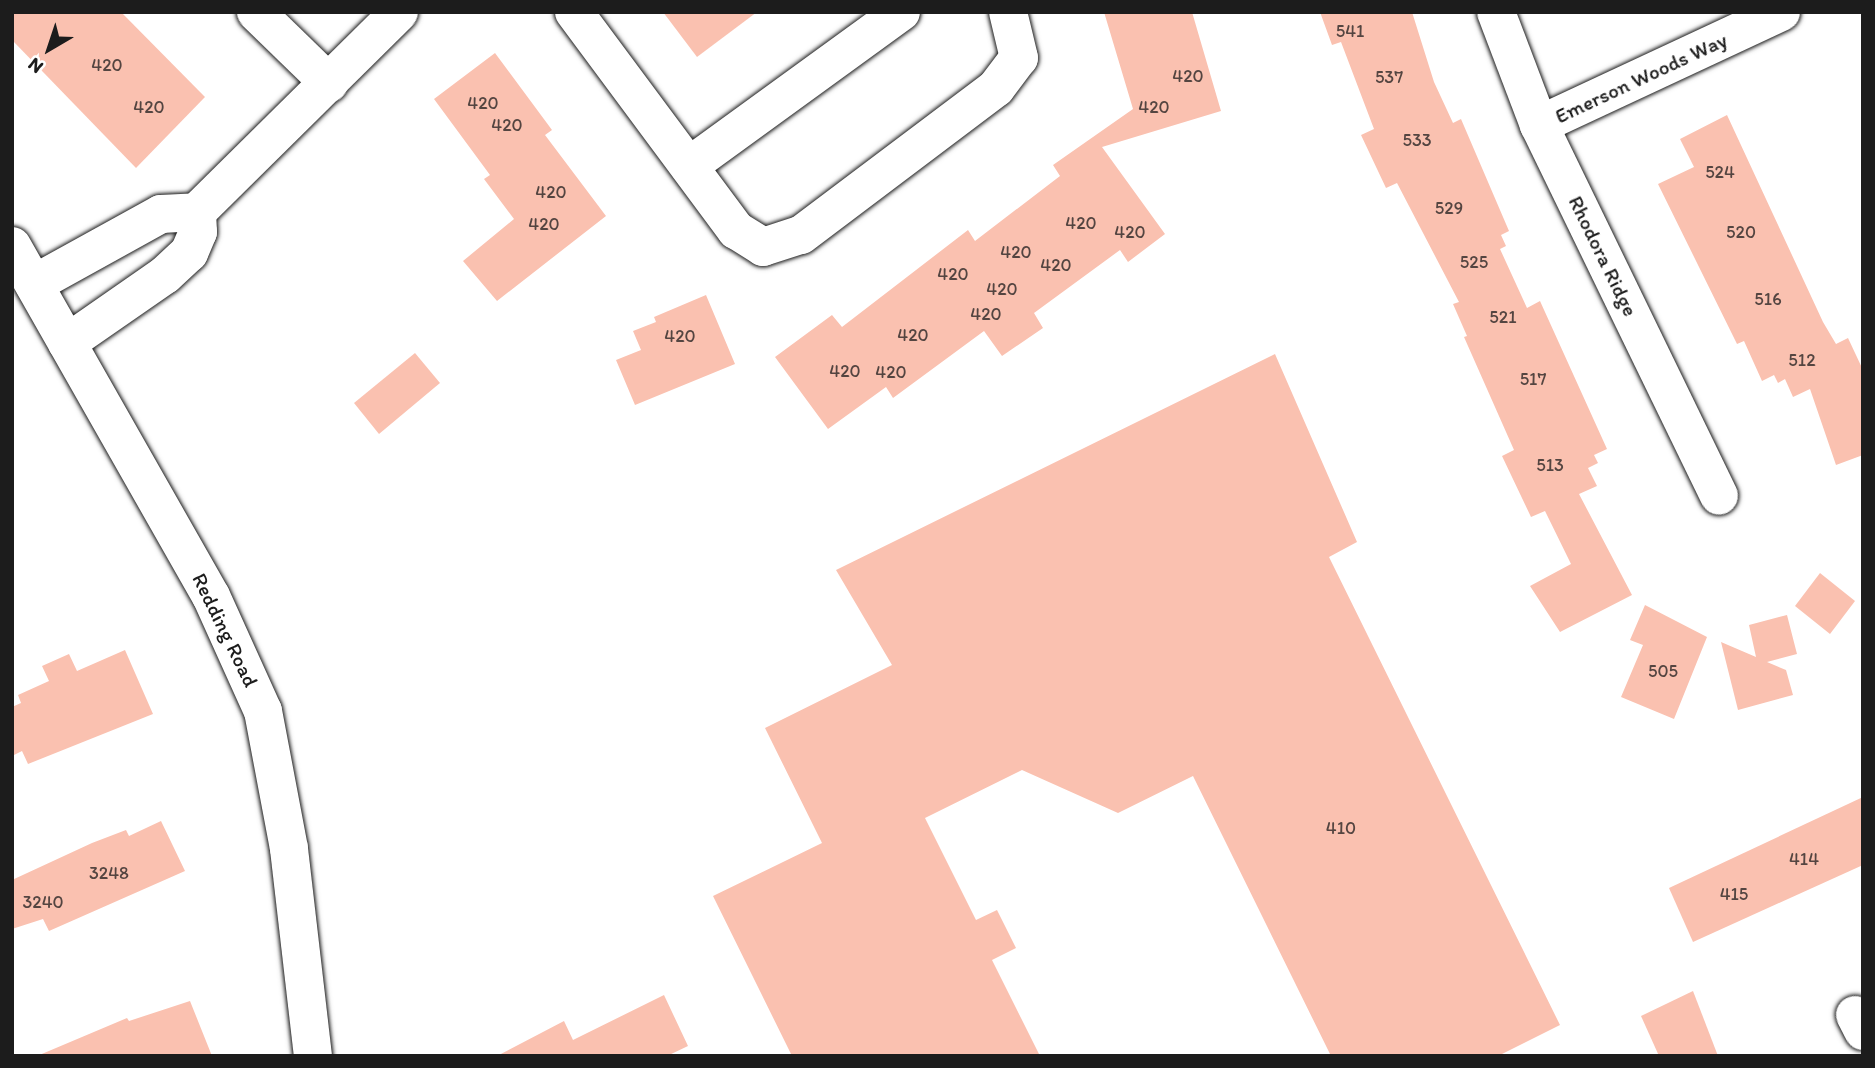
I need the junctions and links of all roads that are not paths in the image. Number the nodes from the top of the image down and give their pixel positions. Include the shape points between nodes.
1 (256, 12) edge
2 (399, 12) edge
3 (574, 12) edge
4 (901, 12) edge
5 (1008, 12) edge
6 (1496, 12) edge
7 (1781, 12) edge
8 (329, 83) junction
9 (1539, 125) junction
10 (689, 166) junction
11 (197, 212) junction
12 (12, 246) edge
13 (34, 284) junction
14 (67, 343) junction
15 (1719, 496) dead end
16 (313, 1056) edge

1 - 8 street
2 - 8 street
3 - 10 street
4 - 10 street
5 - 10 street via 1019,58 996,88 801,235 763,247 736,230
6 - 9 street, Rhodora Ridge
7 - 9 street, Emerson Woods Way
8 - 11 street
9 - 15 street, Rhodora Ridge
11 - 13 street via 161,214
11 - 14 street via 198,232 189,253
12 - 13 street, Redding Road
13 - 14 street, Redding Road
14 - 16 street, Redding Road via 211,596 263,711 289,849

